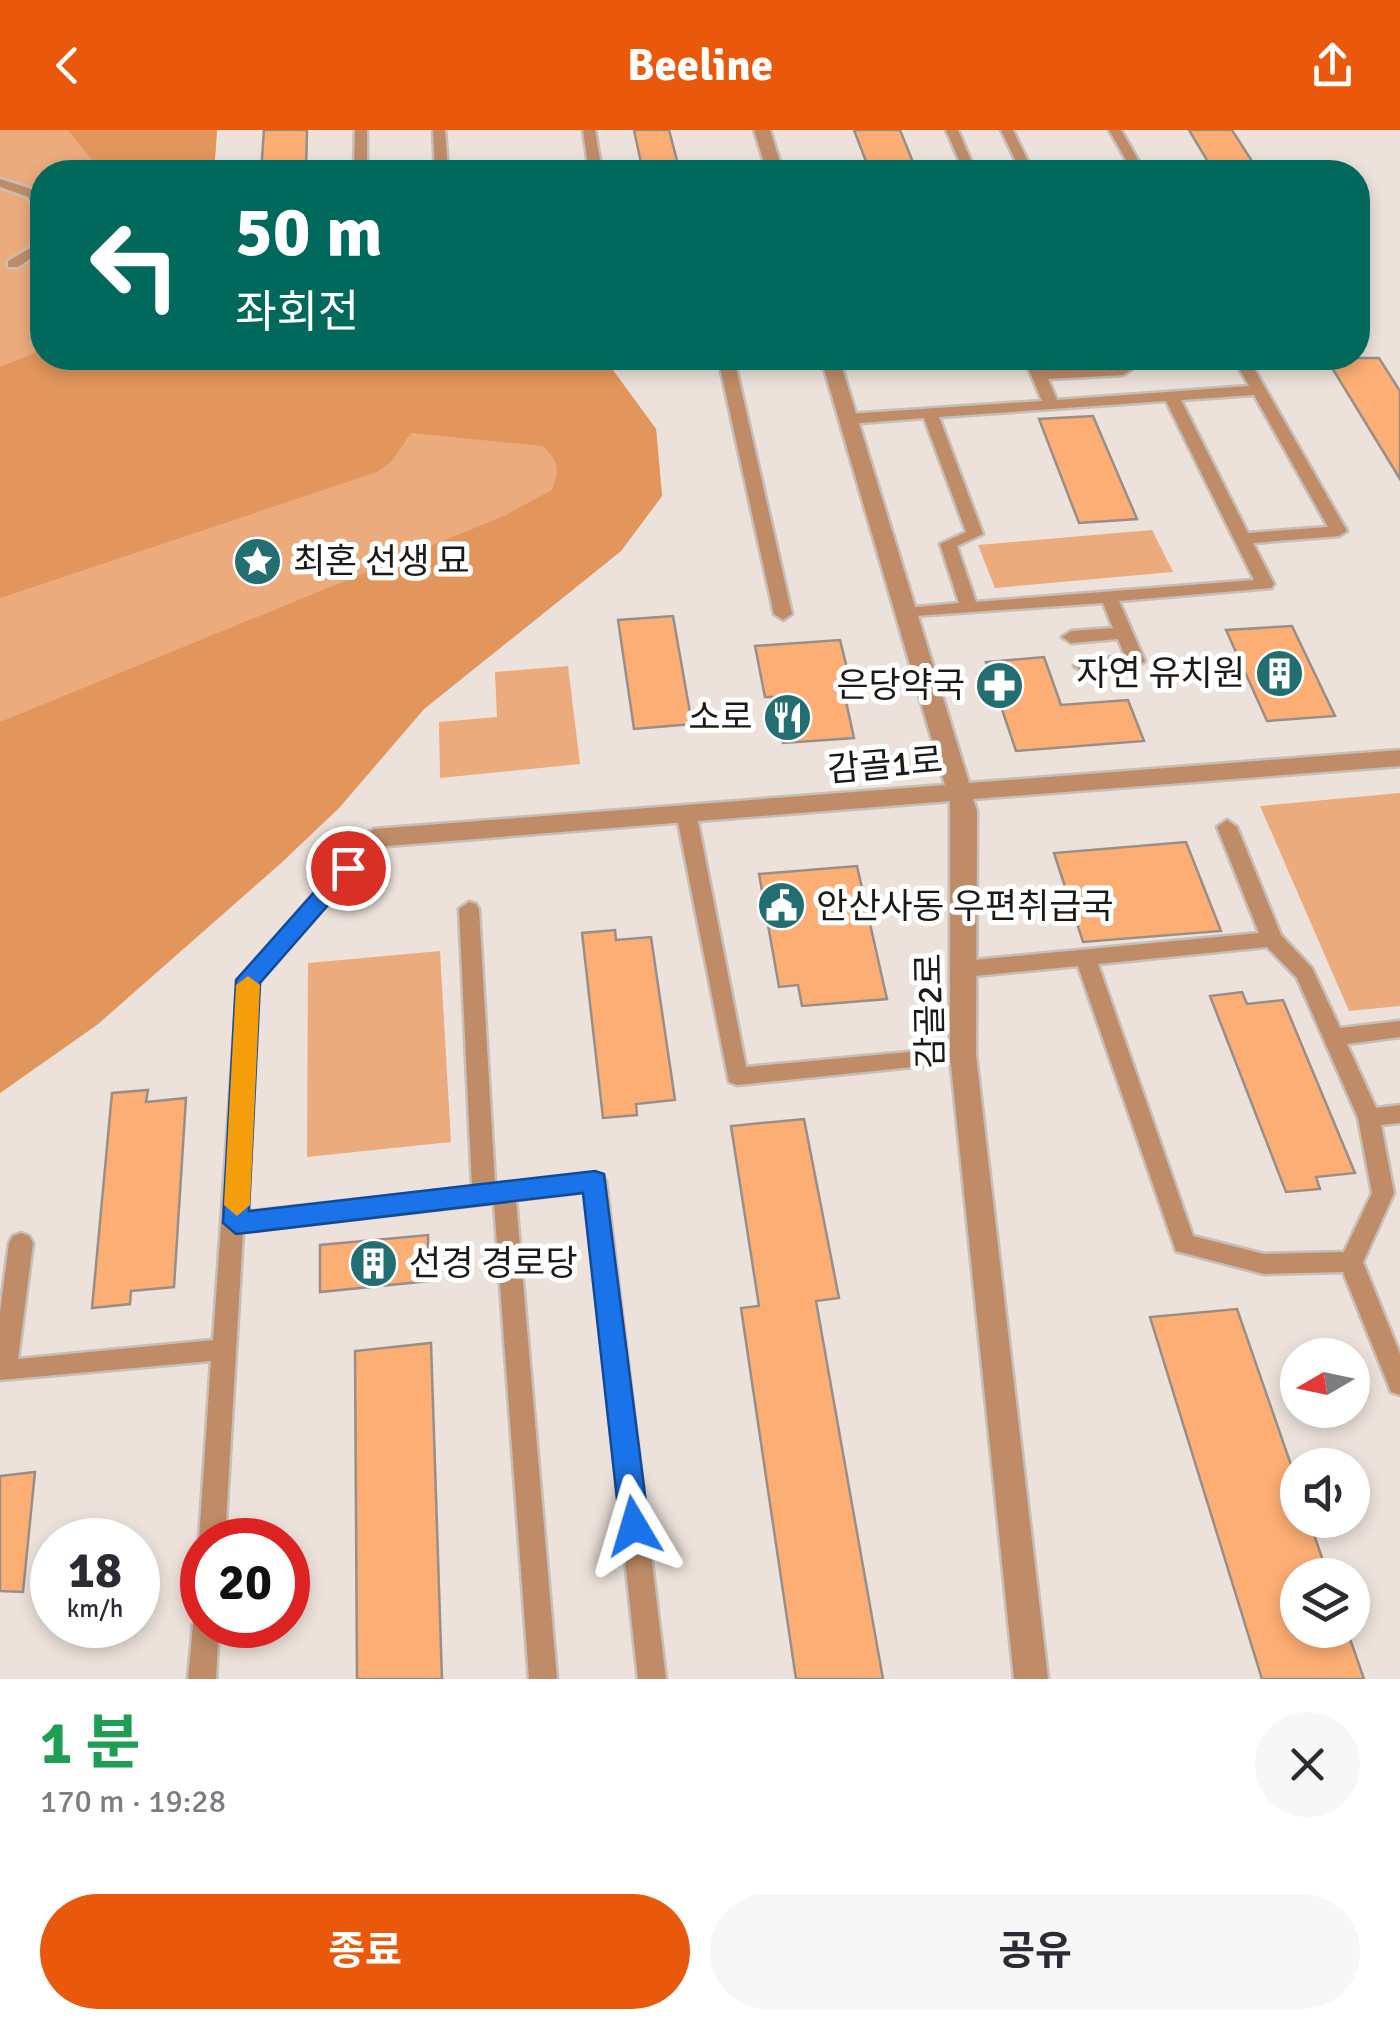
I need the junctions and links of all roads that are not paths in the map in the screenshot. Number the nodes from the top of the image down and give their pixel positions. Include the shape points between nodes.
1 (361, 130) edge
2 (439, 130) edge
3 (589, 130) edge
4 (762, 130) edge
5 (952, 130) edge
6 (1007, 130) edge
7 (1116, 130) edge
8 (362, 160) edge
9 (441, 160) edge
10 (594, 160) edge
11 (771, 160) edge
12 (965, 160) edge
13 (1021, 160) edge
14 (1132, 160) edge
15 (0, 183) edge
16 (30, 193) edge
17 (30, 253) edge
18 (13, 264) dead end
19 (729, 370) edge
20 (834, 370) edge
21 (1037, 370) edge
22 (1123, 370) edge
23 (1248, 370) edge
24 (1039, 375) junction
25 (1259, 390) junction
26 (1171, 396) junction
27 (1050, 404) junction
28 (930, 413) junction
29 (848, 418) junction
30 (1242, 539) junction
31 (1109, 597) junction
32 (970, 608) junction
33 (906, 612) junction
34 (783, 614) dead end
35 (1124, 633) junction
36 (1072, 637) dead end
37 (1083, 666) dead end
38 (1400, 758) edge
39 (960, 794) junction
40 (687, 817) junction
41 (1227, 827) dead end
42 (374, 838) joint
43 (469, 909) dead end
44 (1272, 939) junction
45 (1085, 957) junction
46 (964, 969) junction
47 (1400, 1030) edge
48 (1335, 1037) junction
49 (963, 1055) junction
50 (1400, 1114) edge
51 (1369, 1118) junction
52 (494, 1192) junction
53 (236, 1223) junction
54 (21, 1242) dead end
55 (1351, 1262) junction
56 (226, 1348) junction
57 (1400, 1384) edge
58 (214, 1518) edge
59 (204, 1648) edge
60 (202, 1679) edge
61 (543, 1679) edge
62 (652, 1679) edge
63 (1031, 1679) edge

1 - 8 lane
2 - 9 lane
3 - 10 lane
4 - 11 street
5 - 12 lane
6 - 13 lane
7 - 14 lane
15 - 16 lane
17 - 18 lane
19 - 34 lane
20 - 29 street, 감골2로
21 - 24 lane
22 - 24 lane
23 - 25 lane
24 - 27 lane
25 - 26 lane
25 - 30 lane via 1339,531
26 - 27 lane
26 - 30 lane
27 - 28 lane
28 - 29 lane
28 - 32 lane via 975,534 948,544
29 - 33 street, 감골2로
30 - 31 lane via 1265,584
31 - 32 lane
31 - 35 lane
32 - 33 lane
33 - 39 street, 감골2로
35 - 36 lane
35 - 37 lane via 1136,661
38 - 39 street, 감골1로
39 - 40 street, 감골1로
39 - 46 street, 감골2로
40 - 42 street, 감골1로
40 - 49 lane via 737,1076
41 - 44 lane
42 - 53 lane via 248,980
43 - 52 lane
44 - 45 lane
44 - 48 lane via 1305,974
45 - 46 lane
45 - 55 lane via 1184,1244 1264,1264
46 - 49 street, 감골2로
47 - 48 lane
48 - 51 lane
49 - 63 street, 감골2로
50 - 51 lane
51 - 55 lane via 1383,1193
52 - 53 lane
52 - 61 lane
52 - 62 lane via 595,1182
53 - 56 lane
54 - 56 lane via 4,1371
55 - 57 lane
56 - 58 lane
59 - 60 lane

